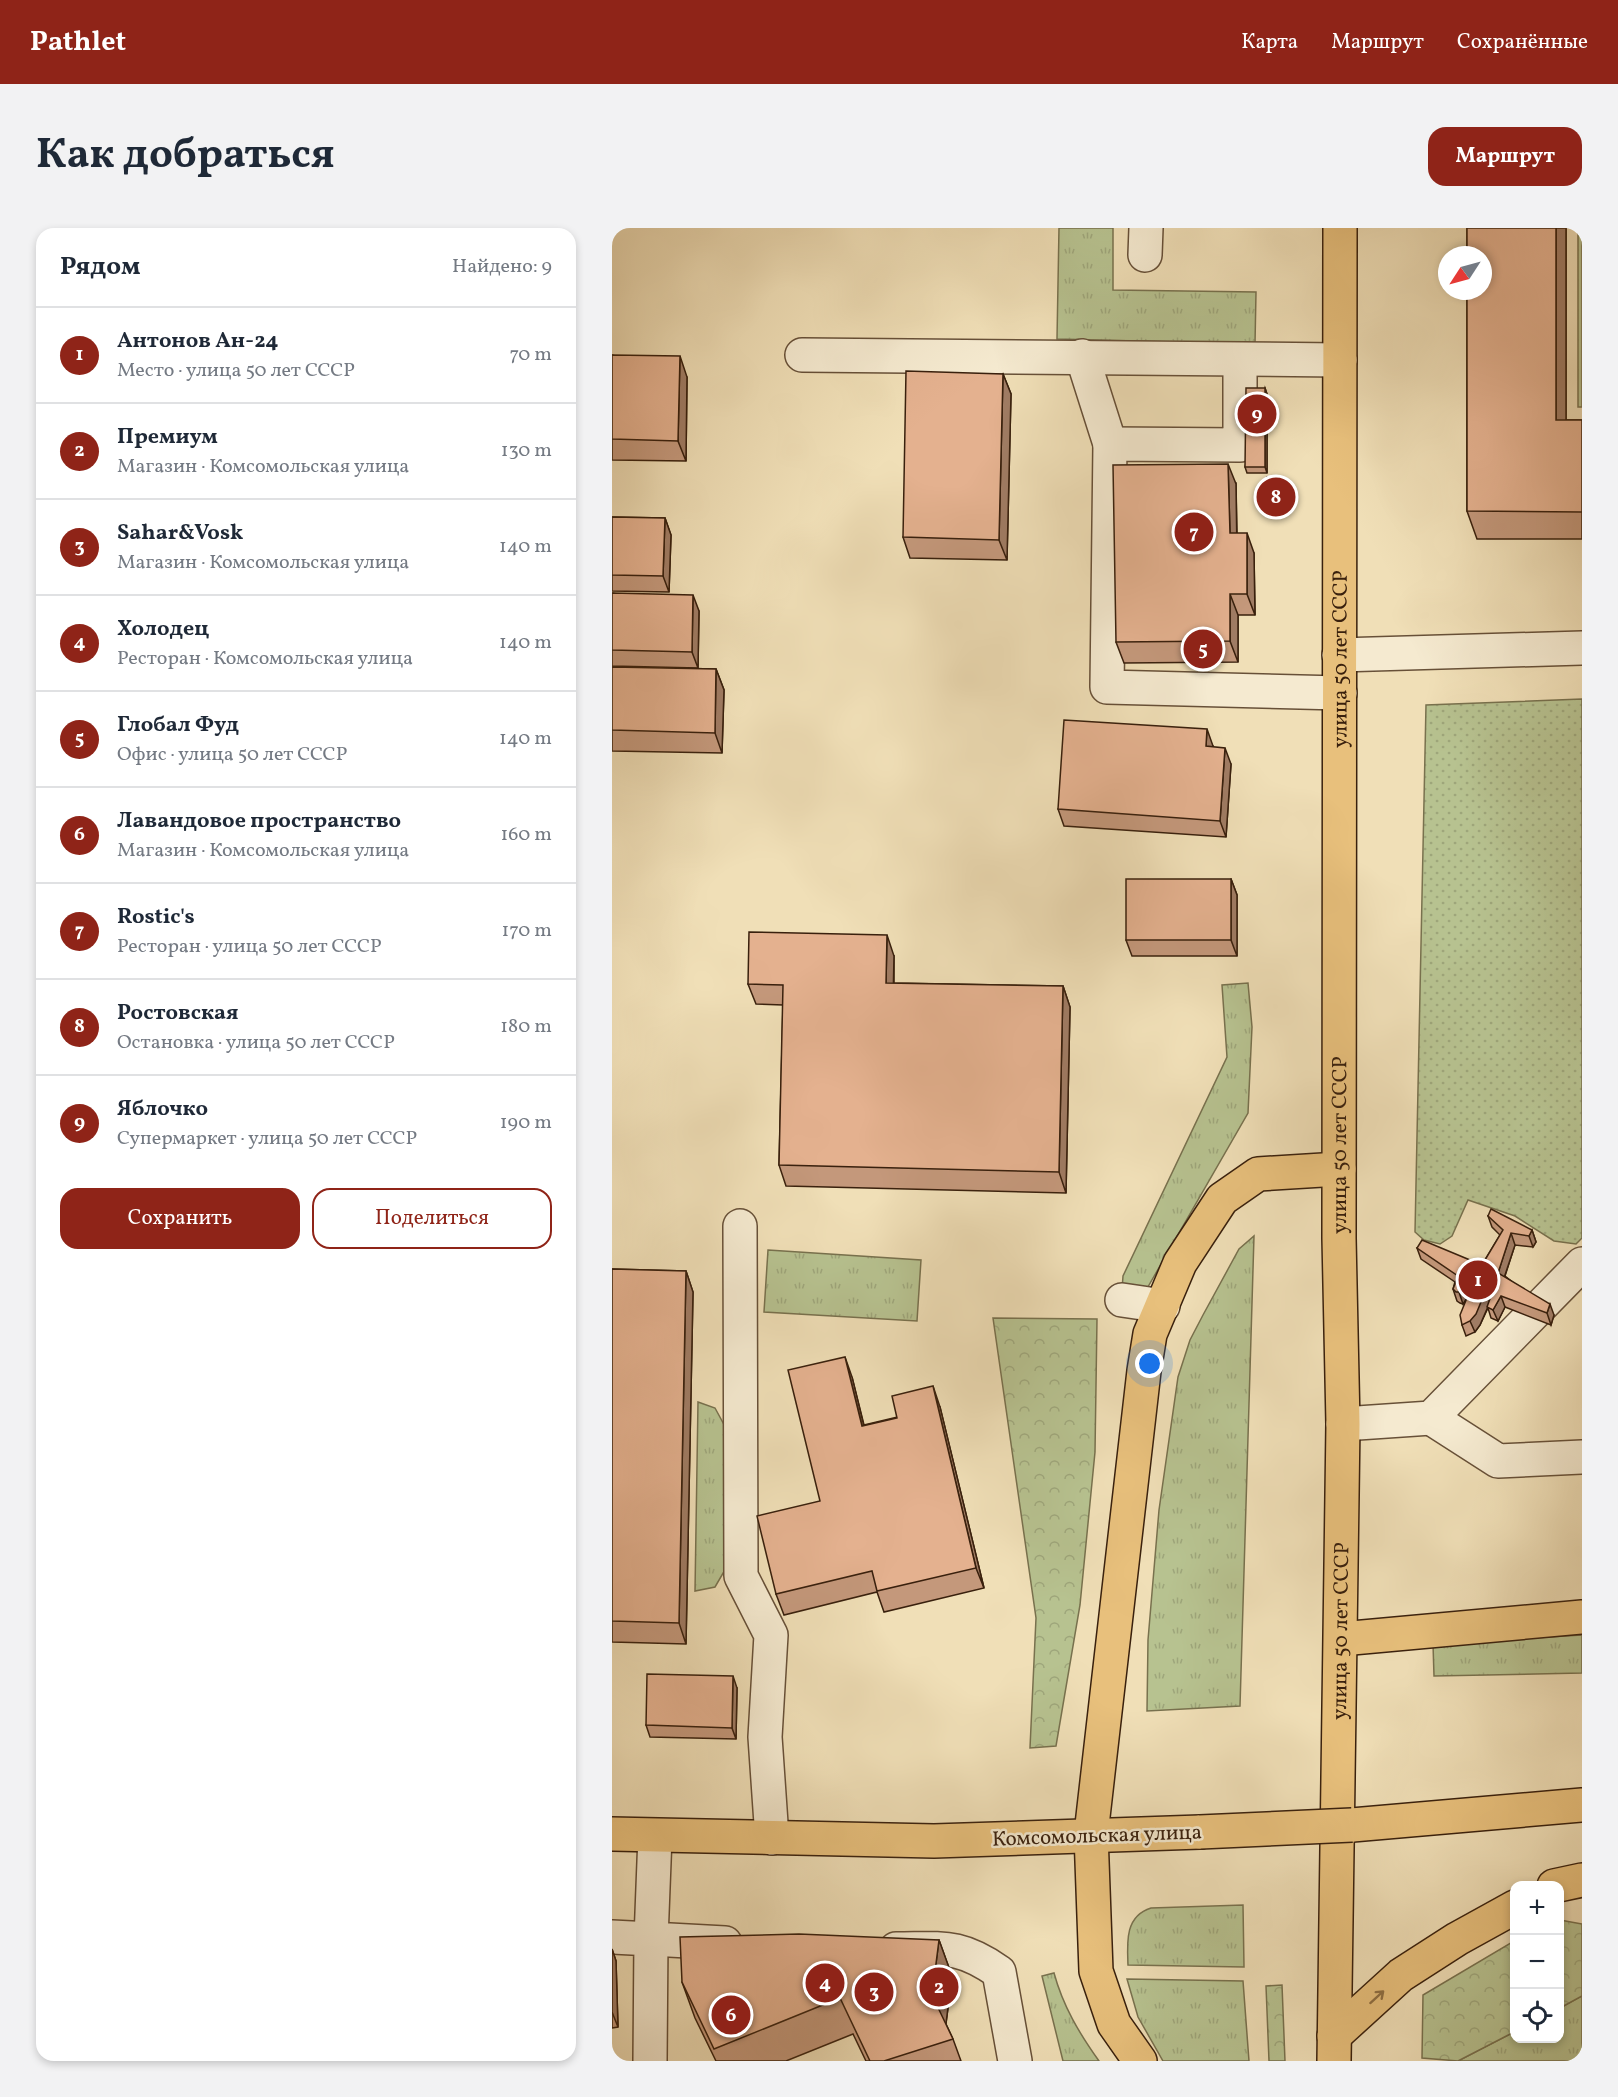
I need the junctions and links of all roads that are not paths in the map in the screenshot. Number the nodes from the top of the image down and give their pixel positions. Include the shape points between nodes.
1 (1340, 228) edge
2 (802, 355) dead end
3 (1082, 357) junction
4 (1340, 360) junction
5 (1240, 361) junction
6 (1110, 444) junction
7 (1582, 648) edge
8 (1340, 655) junction
9 (1340, 693) junction
10 (1339, 1169) junction
11 (740, 1226) dead end
12 (1582, 1264) edge
13 (1122, 1300) dead end
14 (1162, 1306) junction
15 (1431, 1418) junction
16 (1343, 1424) junction
17 (1582, 1457) edge
18 (1582, 1617) edge
19 (1341, 1639) junction
20 (1582, 1804) edge
21 (612, 1834) edge
22 (1091, 1834) junction
23 (655, 1836) junction
24 (772, 1838) junction
25 (1582, 1880) edge
26 (1564, 1884) edge
27 (1510, 1910) edge
28 (612, 1937) edge
29 (651, 1939) junction
30 (757, 1945) edge
31 (871, 1949) edge
32 (1334, 2049) edge
33 (650, 2061) edge
34 (1015, 2061) edge
35 (1140, 2061) edge

1 - 4 main road, улица 50 лет СССР
2 - 3 lane
3 - 5 lane
3 - 6 lane
4 - 5 lane
4 - 8 main road, улица 50 лет СССР
5 - 6 lane via 1240,445
6 - 9 lane via 1107,687
7 - 8 lane
8 - 9 main road, улица 50 лет СССР
9 - 10 main road, улица 50 лет СССР
10 - 14 main road via 1258,1174 1222,1199 1180,1263
10 - 16 main road, улица 50 лет СССР
11 - 24 lane via 741,1576 771,1635 765,1737
12 - 15 lane
13 - 14 lane
14 - 22 main road via 1150,1334 1144,1371
15 - 16 lane
15 - 17 lane via 1498,1461
16 - 19 main road, улица 50 лет СССР
18 - 19 main road
19 - 32 main road, улица 50 лет СССР
20 - 22 main road, Комсомольская улица, bridge via 1352,1825
21 - 23 main road, Комсомольская улица
22 - 24 main road, Комсомольская улица via 934,1841
22 - 35 main road via 1096,1971 1114,2024
23 - 24 main road, Комсомольская улица
23 - 29 lane
25 - 26 main road
32 -> 27 main road via 1401,1975
28 - 29 lane
29 - 30 lane
29 - 33 lane
31 - 34 lane via 954,1948 999,1972

